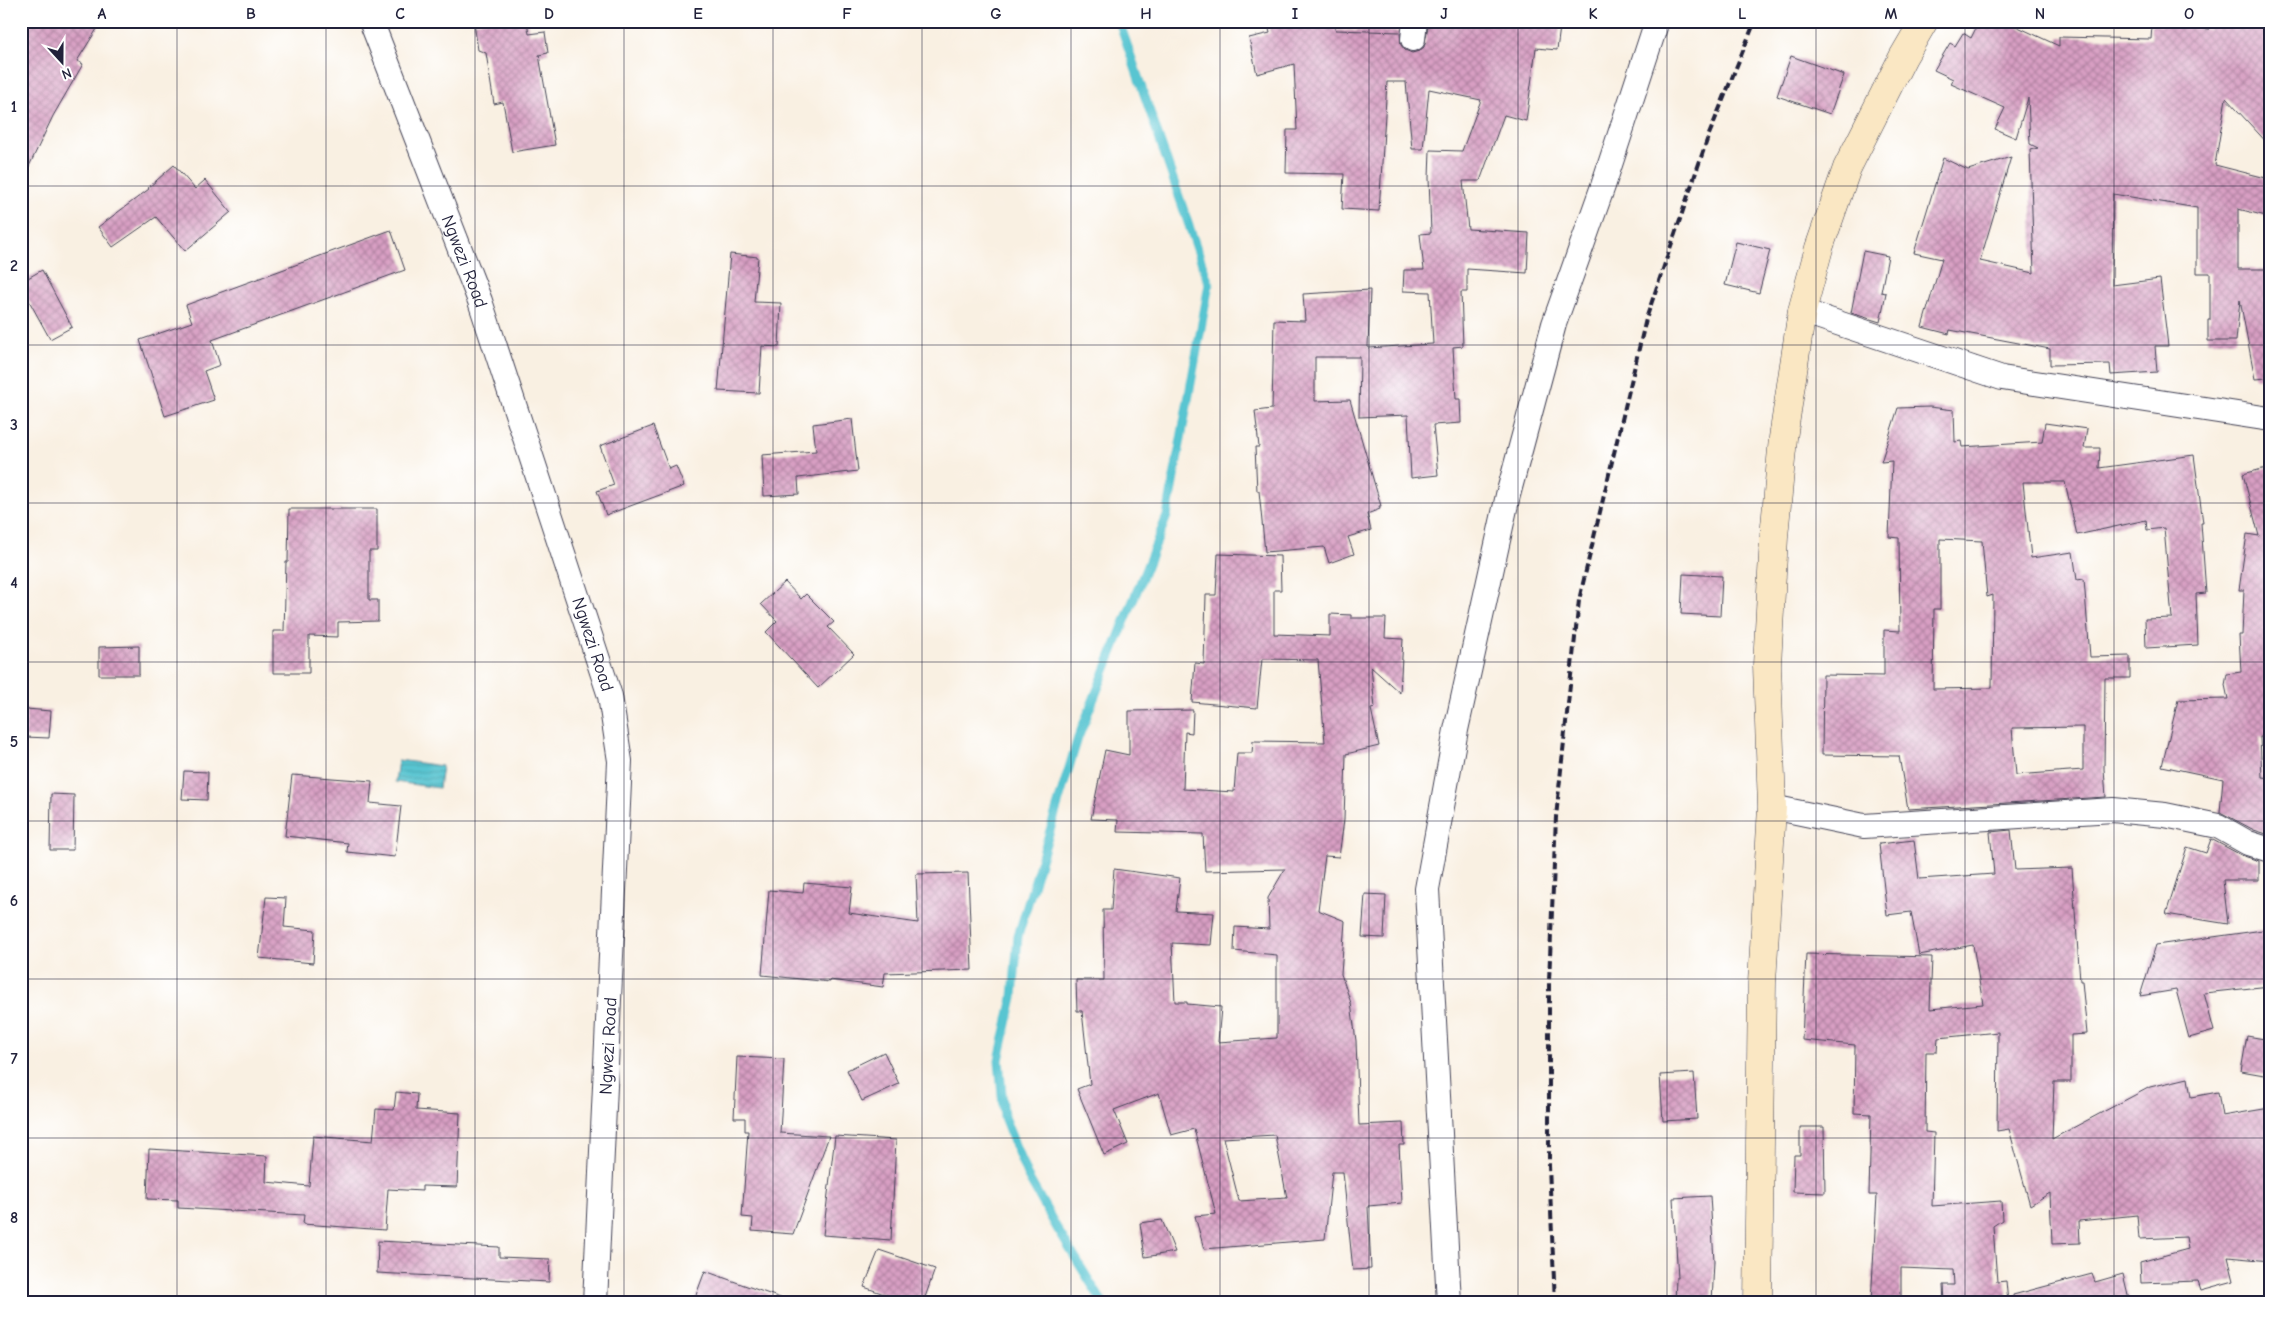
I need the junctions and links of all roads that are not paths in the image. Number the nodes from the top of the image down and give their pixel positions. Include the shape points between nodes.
1 (372, 21) edge
2 (1657, 21) edge
3 (1924, 21) edge
4 (1802, 310) junction
5 (2270, 419) edge
6 (1772, 807) junction
7 (2270, 850) edge
8 (595, 1303) edge
9 (1449, 1303) edge
10 (1758, 1303) edge

1 - 8 street, Ngwezi Road via 480,301 610,696 620,761
2 - 9 street via 1554,324 1508,495 1456,730 1427,889
3 - 4 street via 1847,168 1819,248
4 - 5 street via 2002,378
4 - 6 street via 1783,438 1774,537 1768,665
6 - 7 street via 1864,826 2113,810 2165,814 2218,826
6 - 10 street via 1762,984

